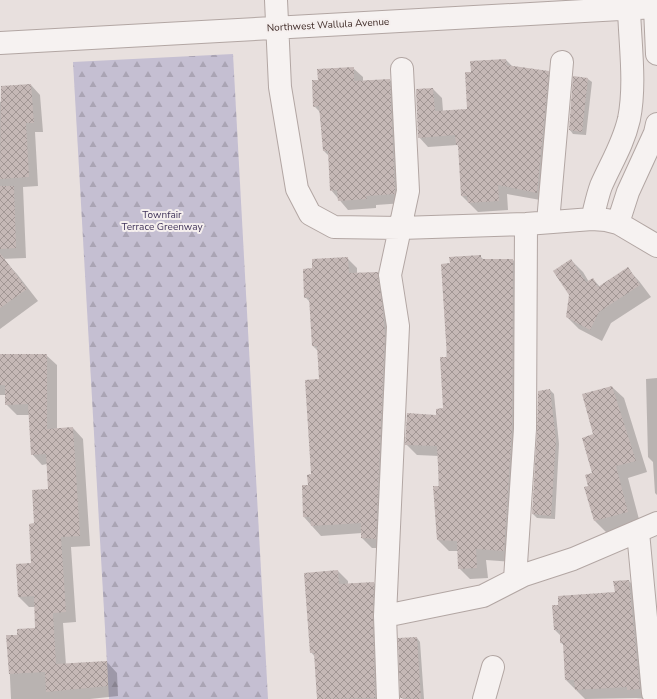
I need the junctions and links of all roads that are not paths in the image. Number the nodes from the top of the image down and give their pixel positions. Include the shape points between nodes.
1 (276, 0) edge
2 (656, 8) edge
3 (629, 9) junction
4 (277, 28) junction
5 (0, 43) edge
6 (657, 54) edge
7 (562, 62) dead end
8 (402, 69) dead end
9 (657, 124) edge
10 (592, 219) junction
11 (537, 223) junction
12 (618, 223) junction
13 (400, 228) junction
14 (657, 246) edge
15 (648, 528) edge
16 (515, 579) junction
17 (385, 616) junction
18 (493, 667) dead end
19 (653, 693) dead end
20 (388, 699) edge
21 (484, 699) edge

1 - 4 street
2 - 3 street, Northwest Wallula Avenue
2 - 6 street
3 - 4 street, Northwest Wallula Avenue
3 - 10 street via 629,117 613,164 601,187
4 - 5 street, Northwest Wallula Avenue
4 - 13 street via 280,87 297,189 310,214 334,228
7 - 11 street
8 - 13 street via 408,191
9 - 12 street via 628,192
10 - 11 street
10 - 12 street
11 - 13 street
11 - 16 street
12 - 14 street
13 - 17 street via 390,275 398,326
15 - 16 street
15 - 19 street
16 - 17 street via 483,596
17 - 20 street
18 - 21 street

